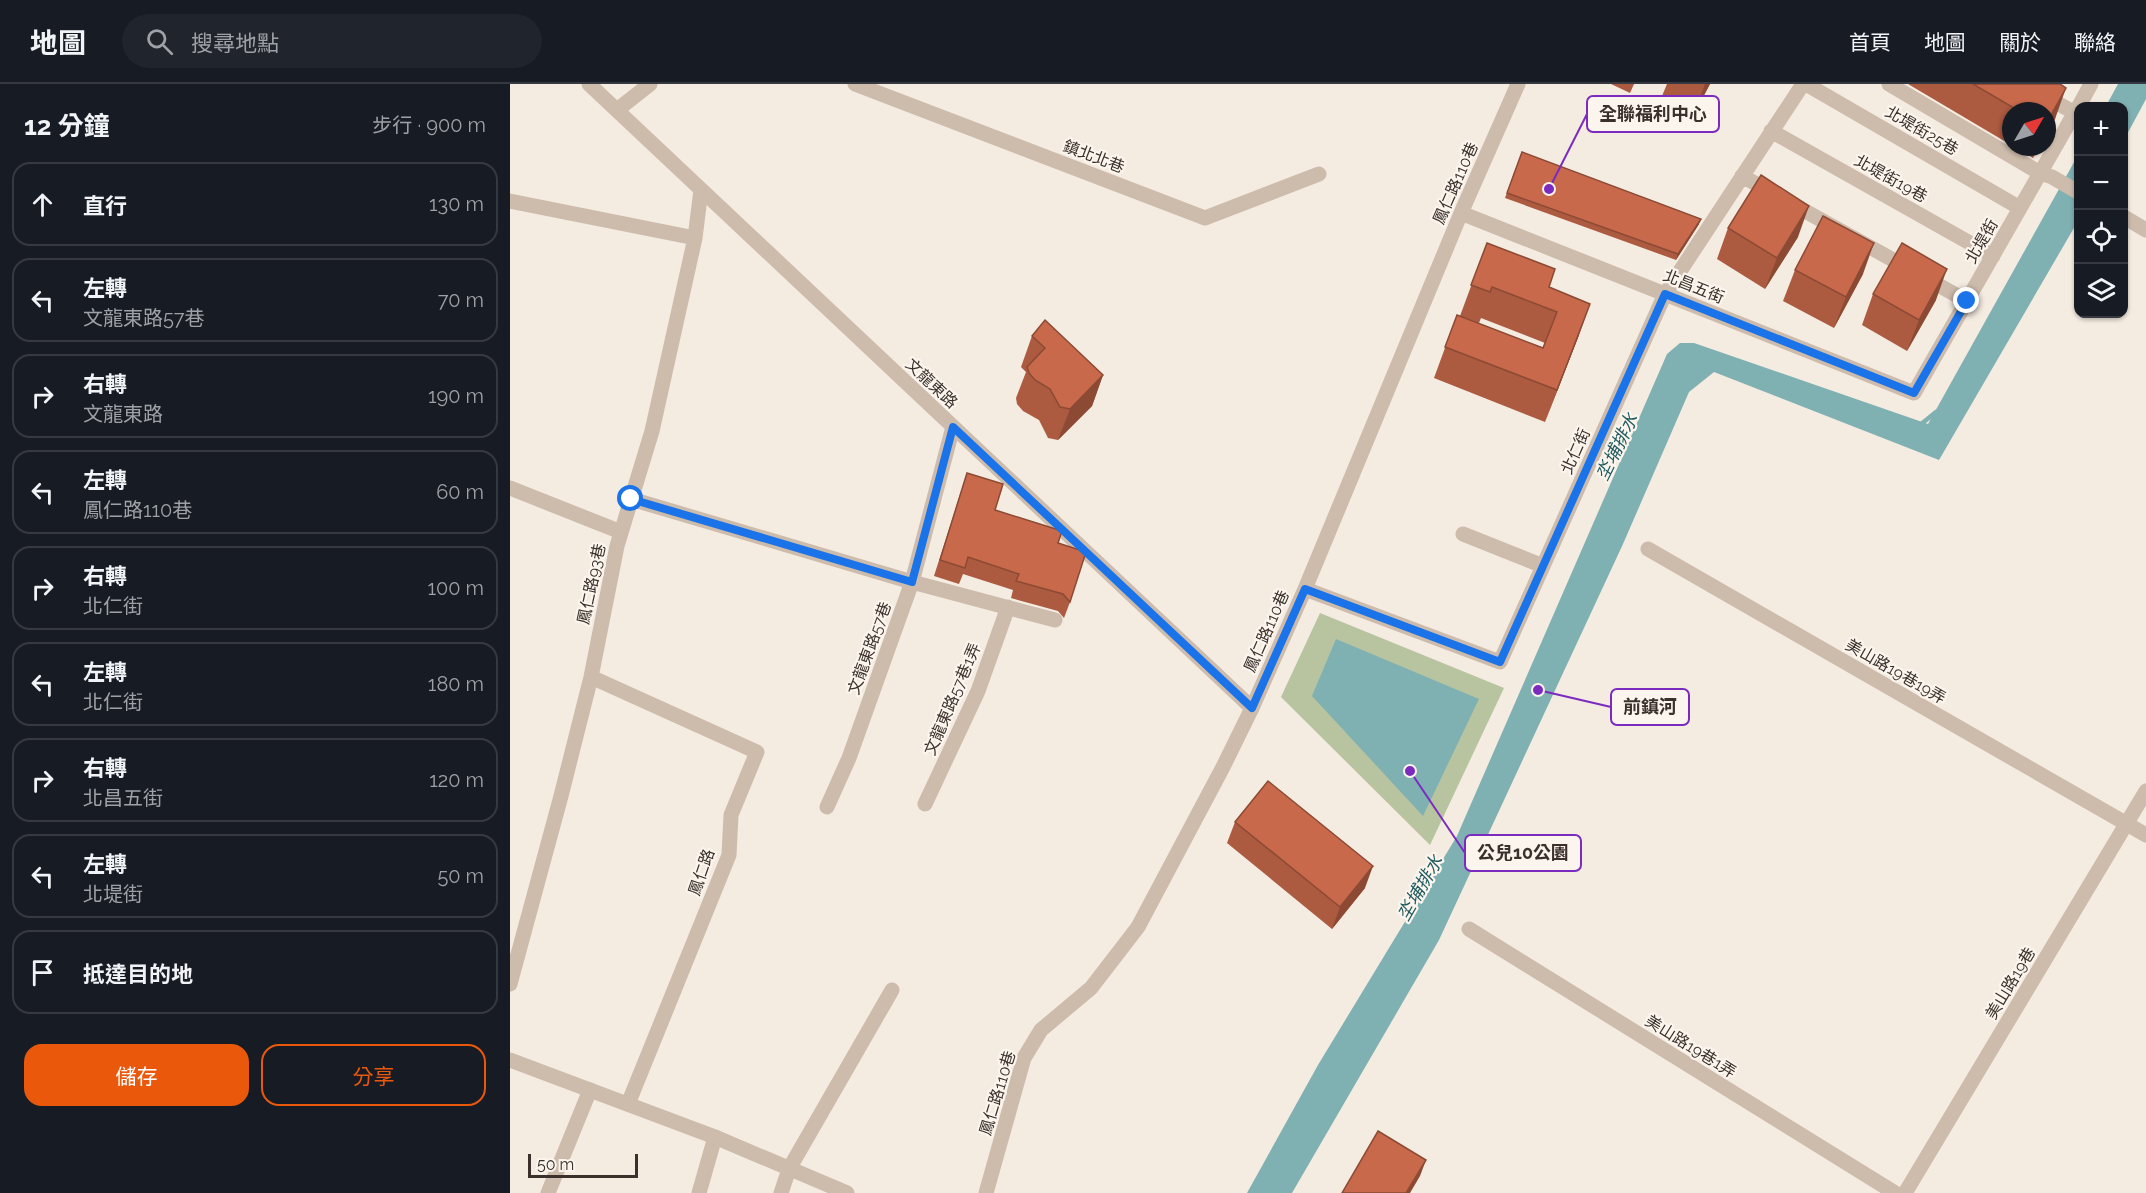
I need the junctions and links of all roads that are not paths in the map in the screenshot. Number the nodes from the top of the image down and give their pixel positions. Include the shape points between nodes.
1 (589, 84) edge
2 (650, 84) edge
3 (855, 84) edge
4 (1518, 84) edge
5 (1805, 84) edge
6 (1889, 84) edge
7 (2023, 84) edge
8 (2091, 84) edge
9 (2081, 102) edge
10 (2074, 108) edge
11 (617, 110) junction
12 (2074, 115) edge
13 (1771, 131) junction
14 (1319, 174) dead end
15 (2046, 175) junction
16 (1742, 176) junction
17 (2074, 189) edge
18 (701, 190) junction
19 (510, 201) edge
20 (2020, 208) junction
21 (1461, 213) junction
22 (2128, 220) edge
23 (2146, 230) edge
24 (695, 238) junction
25 (1993, 256) junction
26 (1665, 294) junction
27 (1967, 301) junction
28 (1914, 393) joint
29 (953, 427) junction
30 (510, 488) edge
31 (631, 499) junction
32 (621, 532) junction
33 (1463, 534) dead end
34 (1648, 549) dead end
35 (1543, 566) junction
36 (912, 582) junction
37 (1305, 589) junction
38 (1008, 607) junction
39 (1055, 620) dead end
40 (591, 677) junction
41 (1252, 708) junction
42 (2146, 791) edge
43 (925, 804) dead end
44 (827, 807) dead end
45 (2127, 824) junction
46 (2146, 835) edge
47 (1469, 929) dead end
48 (510, 984) edge
49 (892, 990) dead end
50 (510, 1060) edge
51 (590, 1090) junction
52 (628, 1104) junction
53 (715, 1137) junction
54 (789, 1169) junction
55 (548, 1193) edge
56 (699, 1193) edge
57 (780, 1193) edge
58 (847, 1193) edge
59 (986, 1193) edge
60 (1895, 1193) edge
61 (1905, 1193) edge

1 - 11 street, 文龍東路
2 - 11 street
3 - 14 street, 鎮北北巷 via 1205,218
4 - 21 street, 鳳仁路110巷
5 - 13 street, 北仁街
5 - 20 street, 北堤街25巷
6 - 15 street
7 - 10 street
8 - 9 street, 北堤街
11 - 18 street, 文龍東路
12 - 15 street, 北堤街
13 - 16 street, 北仁街
13 - 25 street, 北堤街19巷
15 - 17 street
15 - 20 street, 北堤街
16 - 26 street, 北仁街
16 - 27 street
18 - 24 street, 鳳仁路93巷
18 - 29 street, 文龍東路
19 - 24 street
20 - 25 street, 北堤街
21 - 26 street, 北昌五街
21 - 37 street, 鳳仁路110巷
22 - 23 street
24 - 31 street, 鳳仁路93巷 via 652,431
25 - 27 street, 北堤街
26 - 28 street, 北昌五街
26 - 35 street, 北仁街
27 - 28 street, 北堤街
29 - 36 street, 文龍東路57巷
29 - 41 street, 文龍東路
30 - 32 street
31 - 32 street, 鳳仁路93巷
31 - 36 street
32 - 40 street, 鳳仁路93巷
33 - 35 street
34 - 45 street, 美山路19巷19弄
35 - 37 street, 北仁街 via 1500,662
36 - 38 street
36 - 44 street, 文龍東路57巷 via 849,758
37 - 41 street, 鳳仁路110巷
38 - 39 street
38 - 43 street, 文龍東路57巷1弄 via 978,690
40 - 48 street, 鳳仁路93巷
40 - 52 street, 鳳仁路 via 757,752 731,815 729,855
41 - 59 street, 鳳仁路110巷 via 1138,927 1091,988 1041,1030 1024,1058
42 - 45 street, 美山路19巷
45 - 46 street, 美山路19巷19弄
45 - 61 street, 美山路19巷
47 - 60 street, 美山路19巷1弄
49 - 54 street
50 - 51 street
51 - 52 street
51 - 55 street
52 - 53 street
53 - 54 street
53 - 56 street
54 - 57 street
54 - 58 street

